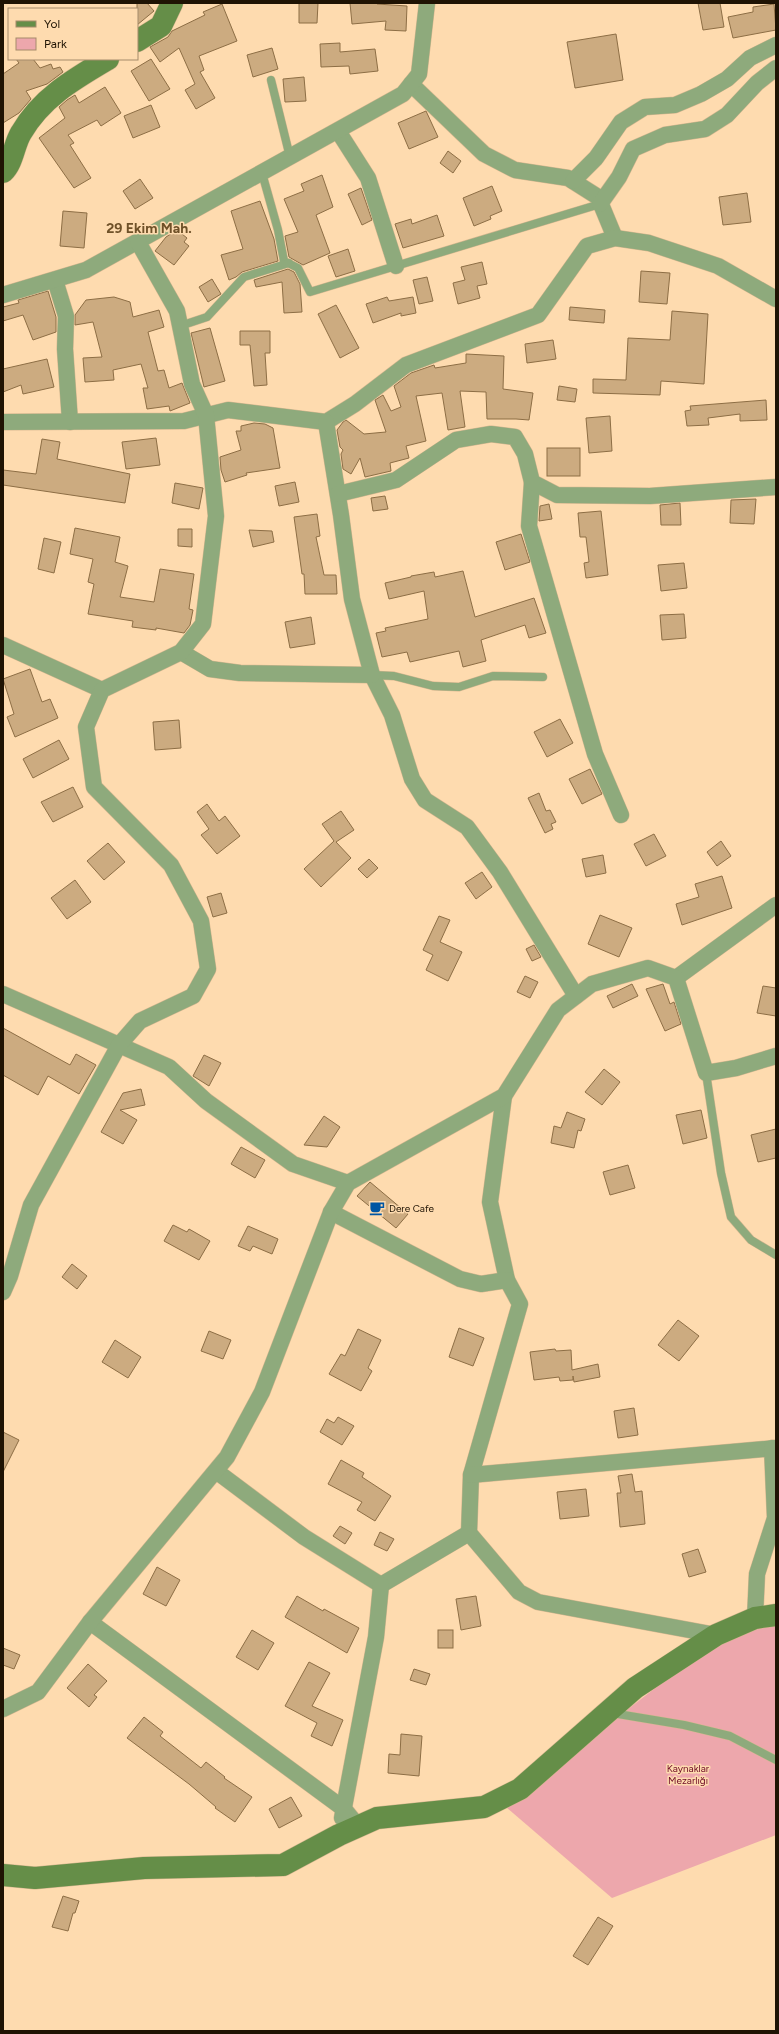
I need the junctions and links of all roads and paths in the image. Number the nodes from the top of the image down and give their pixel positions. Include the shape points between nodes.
1 (172, 3) edge
2 (427, 3) edge
3 (138, 40) edge
4 (776, 45) edge
5 (106, 60) edge
6 (776, 68) edge
7 (271, 80) dead end
8 (411, 84) junction
9 (338, 131) junction
10 (290, 157) junction
11 (3, 172) edge
12 (262, 173) junction
13 (573, 182) junction
14 (600, 204) junction
15 (615, 238) junction
16 (138, 242) junction
17 (289, 263) junction
18 (396, 266) junction
19 (55, 280) junction
20 (3, 295) edge
21 (776, 299) edge
22 (180, 326) junction
23 (206, 415) junction
24 (3, 422) edge
25 (70, 422) junction
26 (326, 422) junction
27 (532, 482) junction
28 (776, 488) edge
29 (338, 494) junction
30 (3, 645) edge
31 (181, 652) junction
32 (372, 675) junction
33 (542, 677) dead end
34 (102, 690) junction
35 (621, 815) dead end
36 (776, 905) edge
37 (676, 978) junction
38 (3, 994) edge
39 (576, 996) junction
40 (118, 1045) junction
41 (776, 1056) edge
42 (706, 1073) junction
43 (504, 1096) junction
44 (348, 1183) junction
45 (331, 1212) junction
46 (776, 1255) edge
47 (507, 1280) junction
48 (3, 1292) edge
49 (774, 1448) edge
50 (216, 1472) junction
51 (471, 1475) junction
52 (469, 1534) junction
53 (381, 1585) junction
54 (766, 1617) edge
55 (90, 1622) junction
56 (716, 1635) junction
57 (3, 1709) edge
58 (607, 1712) junction
59 (776, 1760) edge
60 (344, 1809) junction
61 (348, 1830) junction
62 (3, 1876) edge

1 - 3 street via 162,26
2 - 8 street via 419,74
4 - 13 street via 750,58 727,79 701,94 675,105 645,107 621,122 596,158
5 - 11 street via 54,93 37,110 20,133
6 - 14 street via 727,115 706,129 665,135 633,149 619,177
7 - 10 lane
8 - 9 street via 404,94
8 - 13 street via 484,154 515,170 568,178
9 - 10 street
9 - 18 street via 368,178
10 - 12 street
12 - 16 street
12 - 17 lane via 284,260
13 - 14 street via 598,197
14 - 15 street
14 - 18 lane
15 - 21 street via 649,243 718,266
15 - 26 street via 587,246 538,315 406,365 355,404
16 - 19 street via 86,270
16 - 22 street via 177,311
17 - 18 lane via 298,268 310,292
17 - 22 lane via 244,277 207,316
19 - 20 street
19 - 25 street via 66,316 65,349
22 - 23 street via 192,384
23 - 25 street via 184,421
23 - 26 street via 228,410
23 - 31 street via 216,516 203,624
24 - 25 street
26 - 29 street
27 - 28 street via 557,495 650,496
27 - 29 street via 525,454 515,438 491,434 456,440 396,480
27 - 35 street via 529,526 595,754
29 - 32 street via 352,599
30 - 34 street
31 - 32 street via 210,669 240,673
31 - 34 street
32 - 33 lane via 394,676 433,686 459,688 493,676
32 - 39 street via 392,715 412,779 425,800 466,827 500,872
34 - 40 street via 86,727 94,787 171,865 201,921 208,969 193,996 140,1021
36 - 37 street
37 - 39 street via 648,968 592,984
37 - 42 street
38 - 40 street
39 - 43 street via 558,1010
40 - 44 street via 169,1067 206,1101 293,1164
40 - 48 street via 31,1205
41 - 42 street via 736,1068
42 - 46 lane via 721,1172 731,1217 752,1240
43 - 44 street
43 - 47 street via 490,1202
44 - 45 street
45 - 47 street via 460,1279 481,1284
45 - 50 street via 262,1392 227,1457
47 - 51 street via 520,1304
49 - 51 street
49 - 54 street via 775,1518 757,1574
50 - 53 street via 304,1537
50 - 55 street
51 - 52 street
52 - 53 street
52 - 56 street via 518,1592 538,1602
53 - 60 street via 376,1637
54 - 56 street
55 - 57 street via 38,1692
55 - 60 street
56 - 58 street via 635,1688
58 - 59 lane via 730,1736
58 - 61 street via 520,1789 484,1807 377,1818
60 - 61 street
61 - 62 street via 283,1865 144,1868 35,1878

